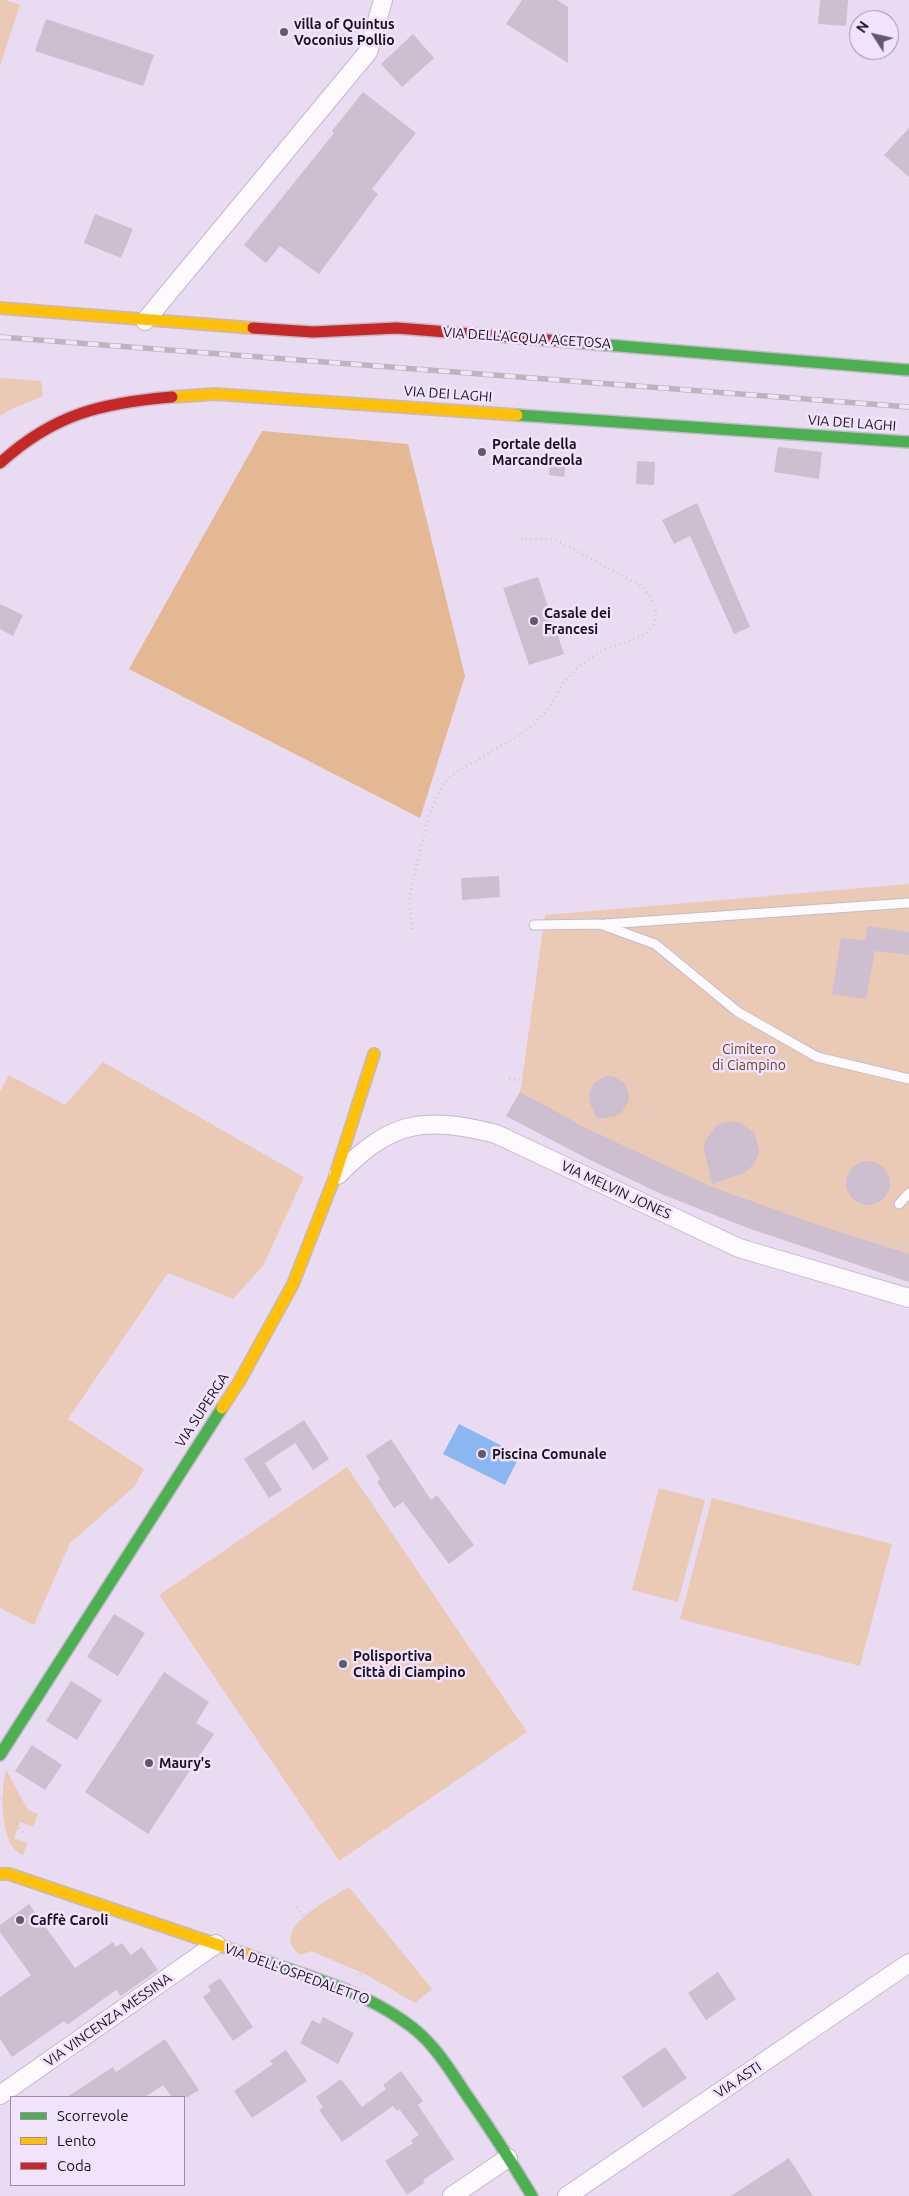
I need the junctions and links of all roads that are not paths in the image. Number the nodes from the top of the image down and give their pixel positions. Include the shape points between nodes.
1 (383, 0) edge
2 (0, 308) edge
3 (145, 321) junction
4 (909, 370) edge
5 (53, 423) junction
6 (18, 434) dead end
7 (909, 442) edge
8 (0, 463) edge
9 (909, 903) edge
10 (600, 924) junction
11 (534, 925) dead end
12 (374, 1054) dead end
13 (909, 1079) edge
14 (334, 1179) junction
15 (909, 1193) edge
16 (899, 1204) road end
17 (909, 1298) edge
18 (0, 1755) edge
19 (3, 1870) edge
20 (216, 1944) junction
21 (909, 1963) edge
22 (0, 2095) edge
23 (508, 2158) junction
24 (452, 2196) edge
25 (532, 2196) edge
26 (567, 2196) edge

1 - 3 street via 368,52
2 - 3 main road, VIA DELL'ACQUA ACETOSA
3 - 4 main road, VIA DELL'ACQUA ACETOSA via 313,332 397,328
5 - 6 main road
5 - 7 main road, VIA DEI LAGHI via 78,413 132,401 215,394
5 - 8 main road, VIA DEI LAGHI
9 - 10 lane
10 - 11 lane
10 - 13 lane via 655,944 738,1012 817,1057
12 - 14 main road, VIA SUPERGA
14 - 17 street, VIA MELVIN JONES via 373,1143 399,1130 421,1124 464,1126 496,1134 738,1248
14 - 18 main road, VIA SUPERGA via 293,1284 239,1382
15 - 16 lane
19 - 20 main road, VIA DELL'OSPEDALETTO
20 - 22 street, VIA VINCENZA MESSINA
20 - 23 main road, VIA DELL'OSPEDALETTO via 323,1981 381,2006 407,2023 435,2048
21 - 26 street, VIA ASTI
23 - 24 street
23 - 25 main road, VIA DELL'OSPEDALETTO

